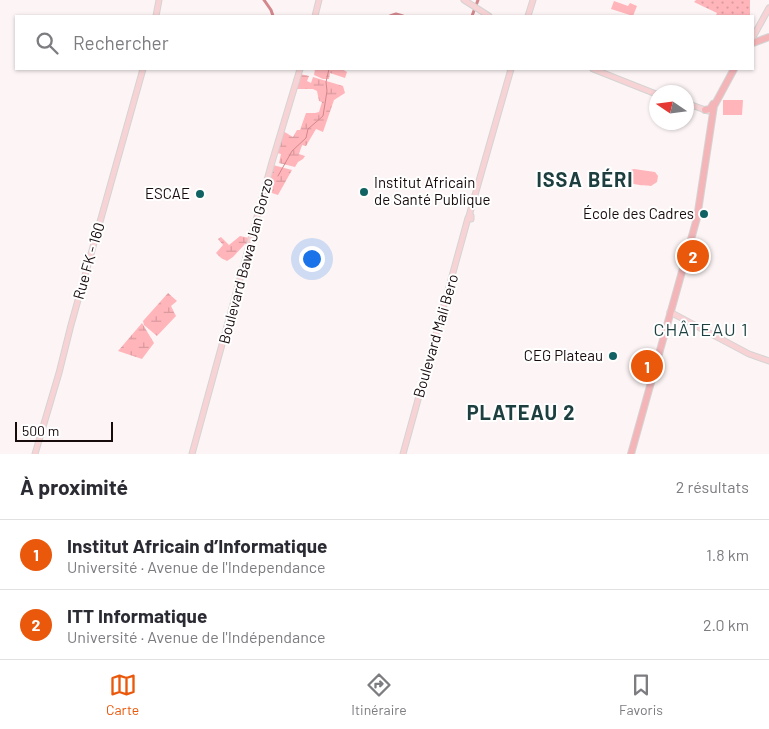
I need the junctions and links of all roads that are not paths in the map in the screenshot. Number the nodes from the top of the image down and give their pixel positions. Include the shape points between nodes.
1 (158, 0) edge
2 (319, 0) edge
3 (466, 0) edge
4 (531, 2) edge
5 (769, 4) edge
6 (769, 8) edge
7 (156, 15) edge
8 (314, 15) edge
9 (488, 15) edge
10 (527, 15) edge
11 (758, 25) junction
12 (769, 37) edge
13 (754, 39) edge
14 (142, 70) edge
15 (300, 70) edge
16 (512, 70) edge
17 (596, 70) edge
18 (601, 70) edge
19 (732, 70) edge
20 (732, 70) edge
21 (617, 77) junction
22 (649, 89) edge
23 (694, 107) edge
24 (711, 115) junction
25 (470, 218) junction
26 (670, 312) junction
27 (769, 361) edge
28 (34, 454) edge
29 (192, 454) edge
30 (403, 454) edge
31 (407, 454) edge
32 (631, 454) edge

1 - 7 main road
2 - 8 main road
3 - 9 main road
4 - 10 main road
5 - 11 main road
6 - 11 main road
11 - 13 main road
12 - 13 highway
14 - 28 main road, Rue FK - 160
15 - 29 main road, Boulevard Bawa Jan Gorzo
16 - 25 main road, Boulevard Mali Bero
17 - 21 main road
18 - 21 main road
19 - 24 highway via 713,104
20 - 24 highway
21 - 22 main road
23 - 24 main road
24 - 26 highway via 697,218
25 - 30 main road, Boulevard Mali Bero
25 - 31 main road, Boulevard Mali Bero
26 - 27 main road
26 - 32 highway

